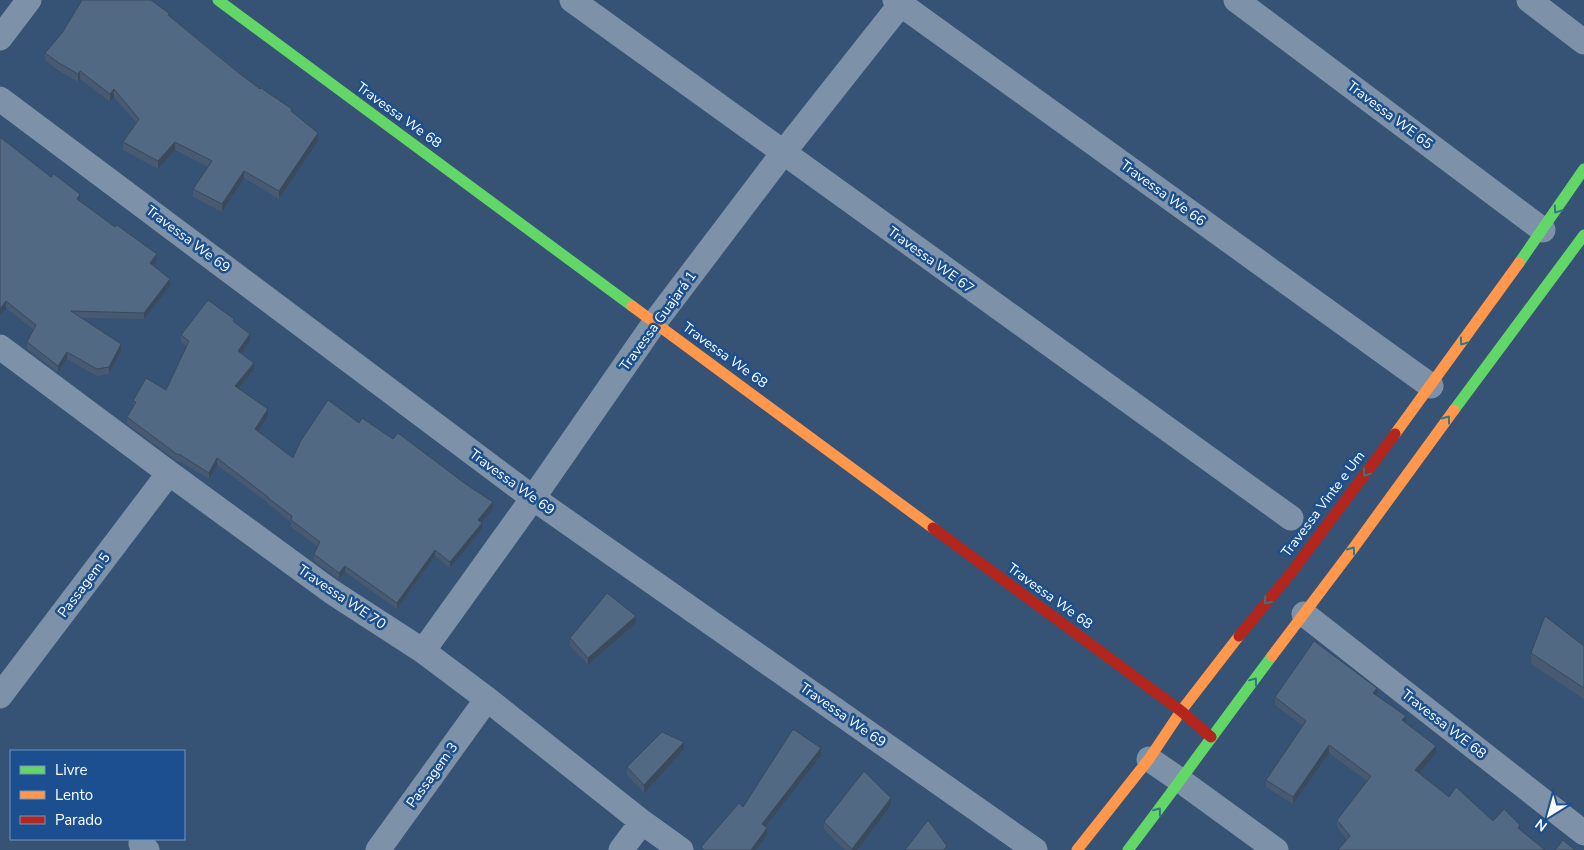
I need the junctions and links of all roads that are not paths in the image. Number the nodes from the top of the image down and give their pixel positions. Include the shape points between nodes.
1 (29, 0) edge
2 (218, 0) edge
3 (572, 0) edge
4 (1236, 0) edge
5 (1529, 0) edge
6 (900, 1) edge
7 (0, 38) edge
8 (1584, 42) edge
9 (0, 99) edge
10 (783, 153) junction
11 (1584, 169) edge
12 (1543, 230) junction
13 (1584, 235) edge
14 (655, 322) junction
15 (1, 351) edge
16 (1432, 386) junction
17 (169, 473) junction
18 (533, 498) junction
19 (1290, 518) dead end
20 (1304, 614) junction
21 (1261, 646) dead end
22 (423, 651) junction
23 (1274, 656) junction
24 (0, 696) edge
25 (487, 699) junction
26 (1181, 711) junction
27 (1211, 737) junction
28 (1149, 759) junction
29 (1181, 781) junction
30 (642, 822) junction
31 (1584, 833) edge
32 (1127, 846) edge
33 (378, 850) edge
34 (621, 850) edge
35 (681, 850) edge
36 (1035, 850) edge
37 (1077, 850) edge
38 (1276, 850) edge

1 - 7 street
2 - 14 main road, Travessa We 68
3 - 10 street, Travessa WE 67
4 - 12 street, Travessa WE 65
5 - 8 street
6 - 10 street, Travessa Guajará 1
6 - 16 street, Travessa We 66
9 - 18 street, Travessa We 69
10 - 14 street, Travessa Guajará 1
10 - 19 street, Travessa WE 67
11 -> 12 main road, Travessa Vinte e Um
12 -> 16 main road, Travessa Vinte e Um
20 -> 13 main road
14 - 18 street, Travessa Guajará 1
14 - 26 main road, Travessa We 68
15 - 17 street, Travessa WE 70
16 -> 26 main road, Travessa Vinte e Um via 1245,634
17 - 22 street, Travessa WE 70 via 332,592
17 - 24 street, Passagem 5
18 - 22 street, Travessa Guajará 1
18 - 36 street, Travessa We 69
20 - 23 main road
20 - 31 street, Travessa WE 68
21 - 23 main road
22 - 25 street, Travessa WE 70
27 -> 23 main road
25 - 30 street, Travessa WE 70
25 - 33 street, Passagem 3
26 - 27 main road, Travessa We 68
26 - 28 main road, Travessa Vinte e Um
27 - 29 main road
28 - 29 street
28 - 37 main road, Travessa Vinte e Um via 1102,824
32 -> 29 main road
29 - 38 street
30 - 34 street
30 - 35 street, Travessa WE 70

